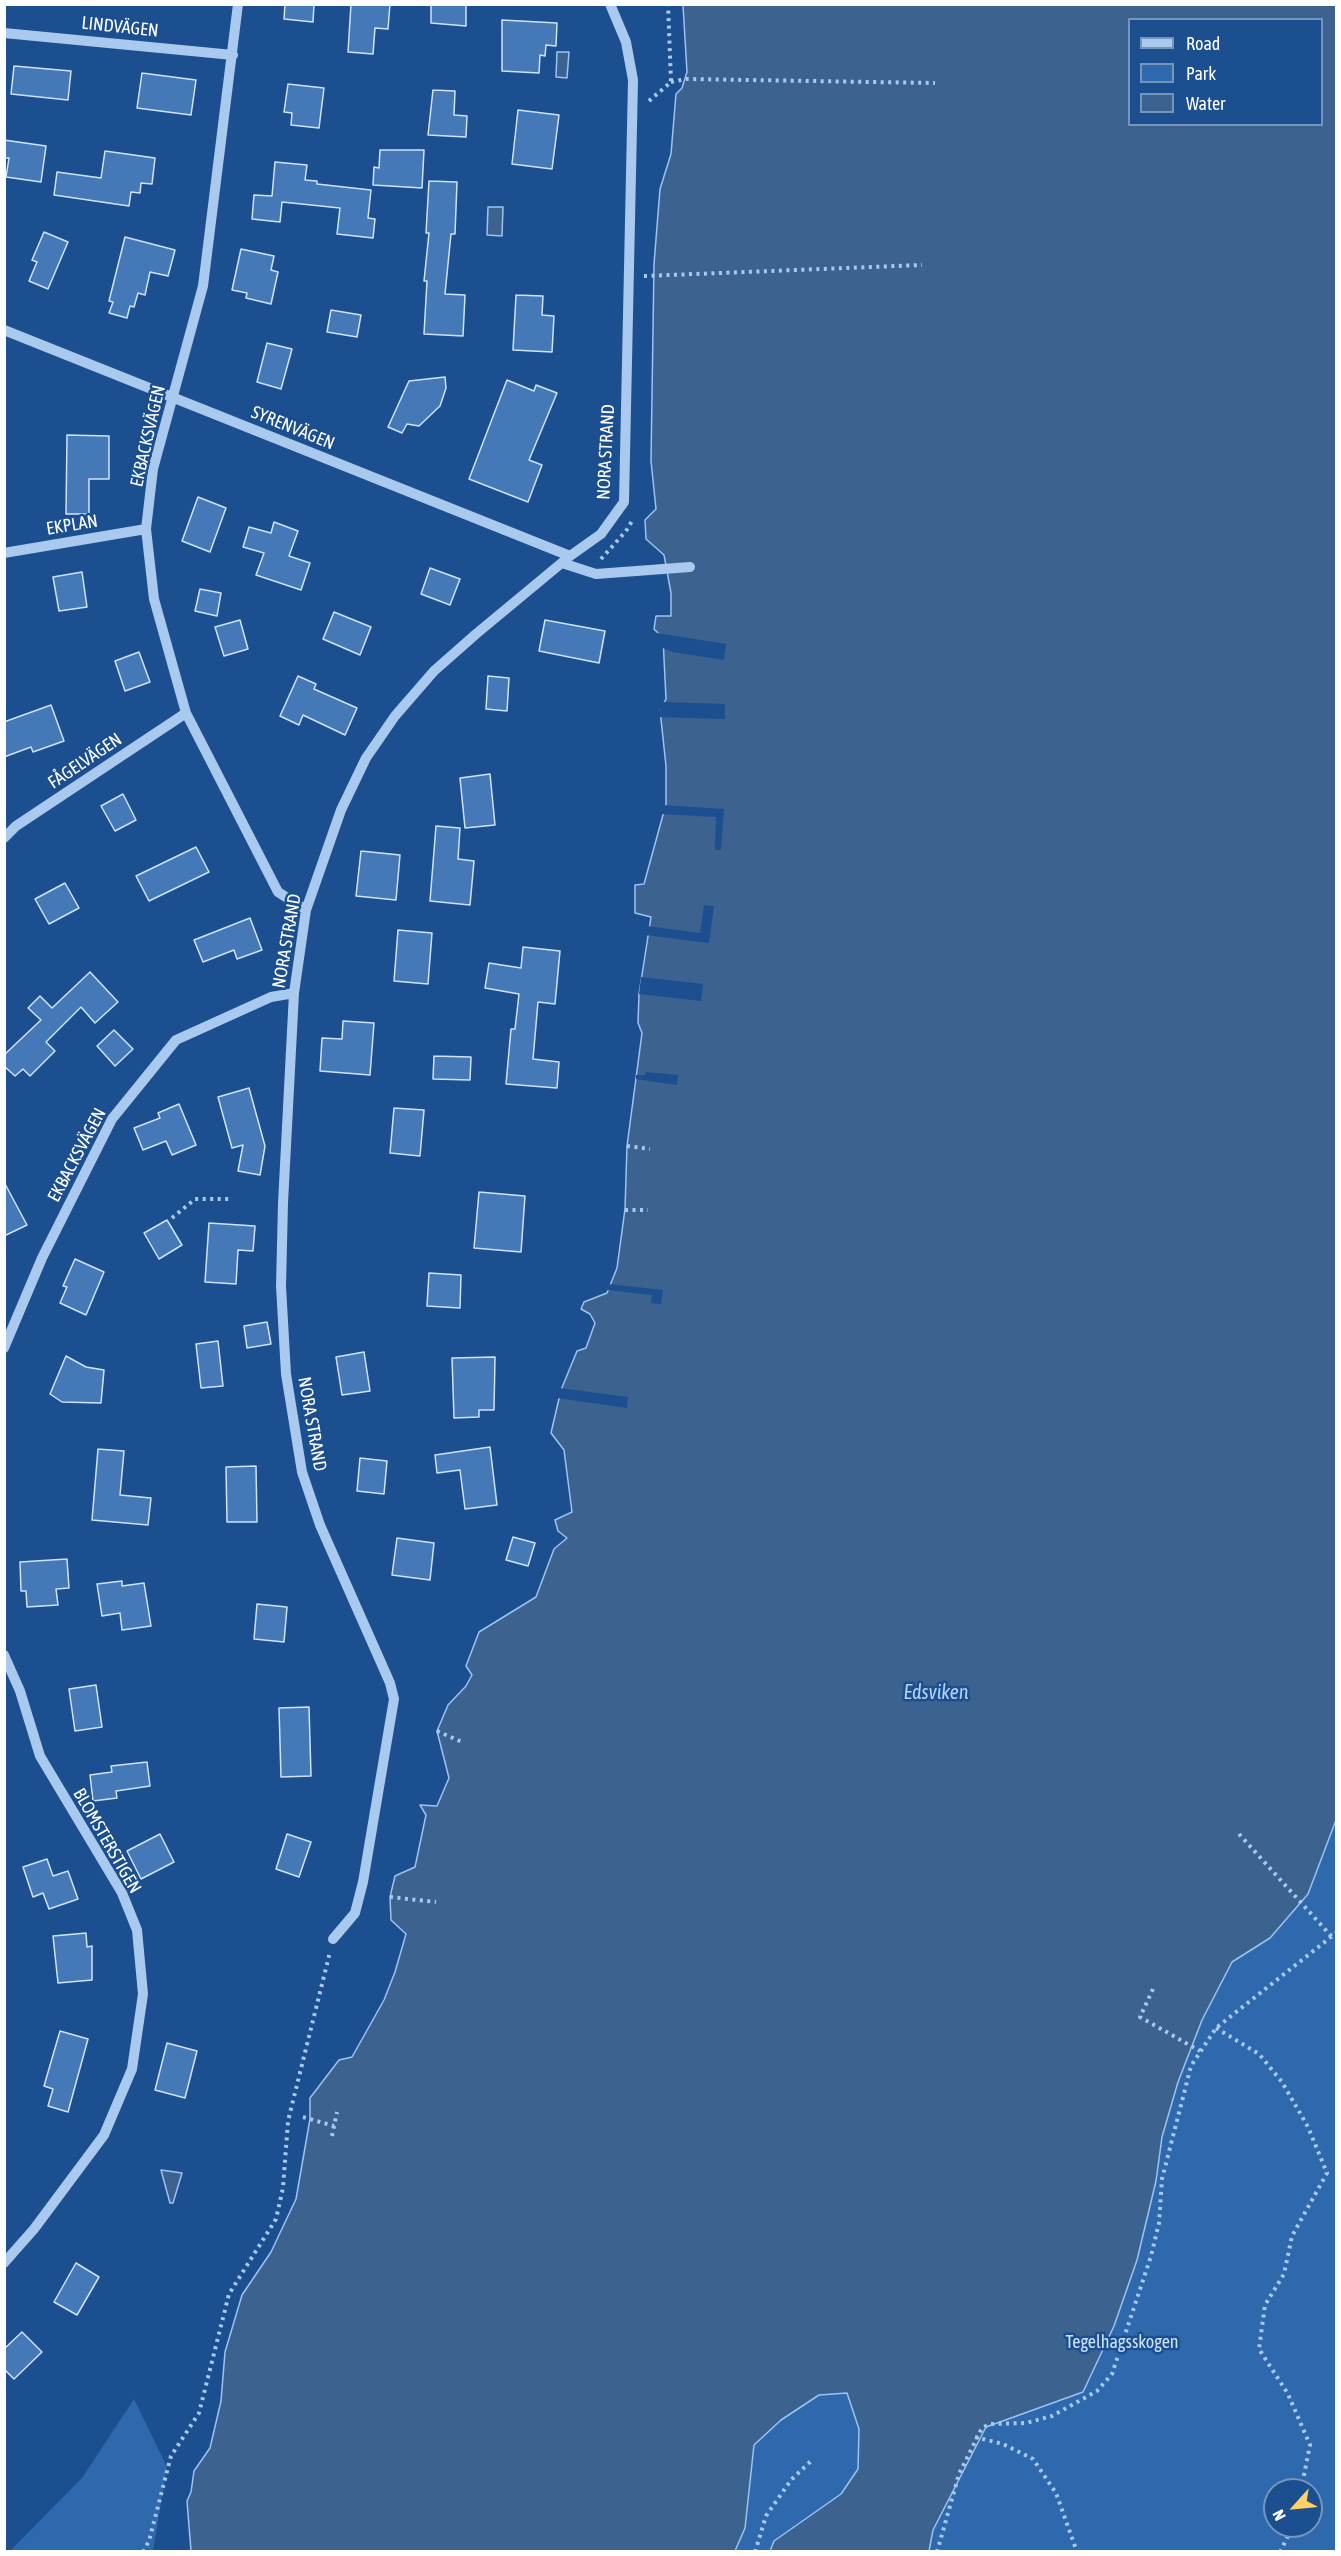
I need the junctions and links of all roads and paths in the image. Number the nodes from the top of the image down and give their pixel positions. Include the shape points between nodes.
1 (238, 4) edge
2 (610, 4) edge
3 (668, 4) edge
4 (4, 33) edge
5 (233, 55) junction
6 (671, 82) junction
7 (935, 83) dead end
8 (661, 88) dead end
9 (922, 265) dead end
10 (644, 276) dead end
11 (4, 330) edge
12 (173, 398) junction
13 (146, 529) junction
14 (4, 553) edge
15 (566, 559) junction
16 (690, 567) dead end
17 (186, 713) junction
18 (4, 838) edge
19 (306, 910) junction
20 (294, 993) junction
21 (627, 1146) dead end
22 (650, 1149) dead end
23 (232, 1199) dead end
24 (625, 1209) dead end
25 (648, 1210) dead end
26 (172, 1218) dead end
27 (4, 1348) edge
28 (4, 1655) edge
29 (437, 1731) dead end
30 (462, 1742) dead end
31 (1239, 1834) dead end
32 (390, 1897) dead end
33 (436, 1902) dead end
34 (1335, 1936) edge
35 (333, 1939) joint
36 (1153, 1989) dead end
37 (1216, 2028) junction
38 (1200, 2051) junction
39 (337, 2112) dead end
40 (303, 2117) dead end
41 (334, 2126) junction
42 (332, 2136) dead end
43 (4, 2263) edge
44 (975, 2437) junction
45 (811, 2461) dead end
46 (1303, 2478) edge
47 (1287, 2538) edge
48 (143, 2552) edge
49 (755, 2552) edge
50 (937, 2552) edge
51 (1077, 2552) edge
52 (1280, 2552) edge

1 - 5 street, EKBACKSVÄGEN
2 - 15 street, NORA STRAND via 626,42 633,80 624,502 601,534
3 - 6 path
4 - 5 street, LINDVÄGEN
5 - 12 street, EKBACKSVÄGEN via 203,286
6 - 7 path via 686,79
6 - 8 path
9 - 10 path
11 - 12 street, SYRENVÄGEN
12 - 13 street, EKBACKSVÄGEN via 153,469
12 - 15 street, SYRENVÄGEN
13 - 14 street, EKPLAN
13 - 17 street, EKBACKSVÄGEN via 154,599
15 - 16 street, SYRENVÄGEN via 596,574
15 - 19 street, NORA STRAND via 434,671 395,716 366,758 341,810
17 - 18 street, FÅGELVÄGEN via 16,826
17 - 19 street, EKBACKSVÄGEN via 278,892
19 - 20 street, NORA STRAND
20 - 27 street, EKBACKSVÄGEN via 271,998 176,1040 112,1119 42,1258
20 - 35 street, NORA STRAND via 282,1213 286,1374 302,1472 340,1574 394,1699 363,1882 355,1913
21 - 22 path
23 - 26 path via 195,1199
24 - 25 path
28 - 43 street, BLOMSTERSTIGEN via 20,1691 39,1756 122,1893 137,1930 143,1994 132,2069 104,2135
29 - 30 path
31 - 34 path
32 - 33 path
34 - 37 path
35 - 48 path via 288,2121 283,2188 276,2219 229,2294 199,2413 171,2456
36 - 38 path via 1140,2017
37 - 38 path
37 - 46 path via 1259,2055 1282,2082 1308,2127 1327,2173 1292,2236 1284,2274 1265,2305 1259,2349 1288,2394 1310,2445
38 - 44 path via 1191,2066 1162,2179 1159,2223 1151,2256 1112,2374 1097,2391 1052,2416 1026,2423 990,2424
39 - 41 path
40 - 41 path
41 - 42 path
44 - 50 path via 959,2474
44 - 51 path via 1003,2444 1033,2459 1056,2493
45 - 49 path via 791,2480 766,2516
47 - 52 path

